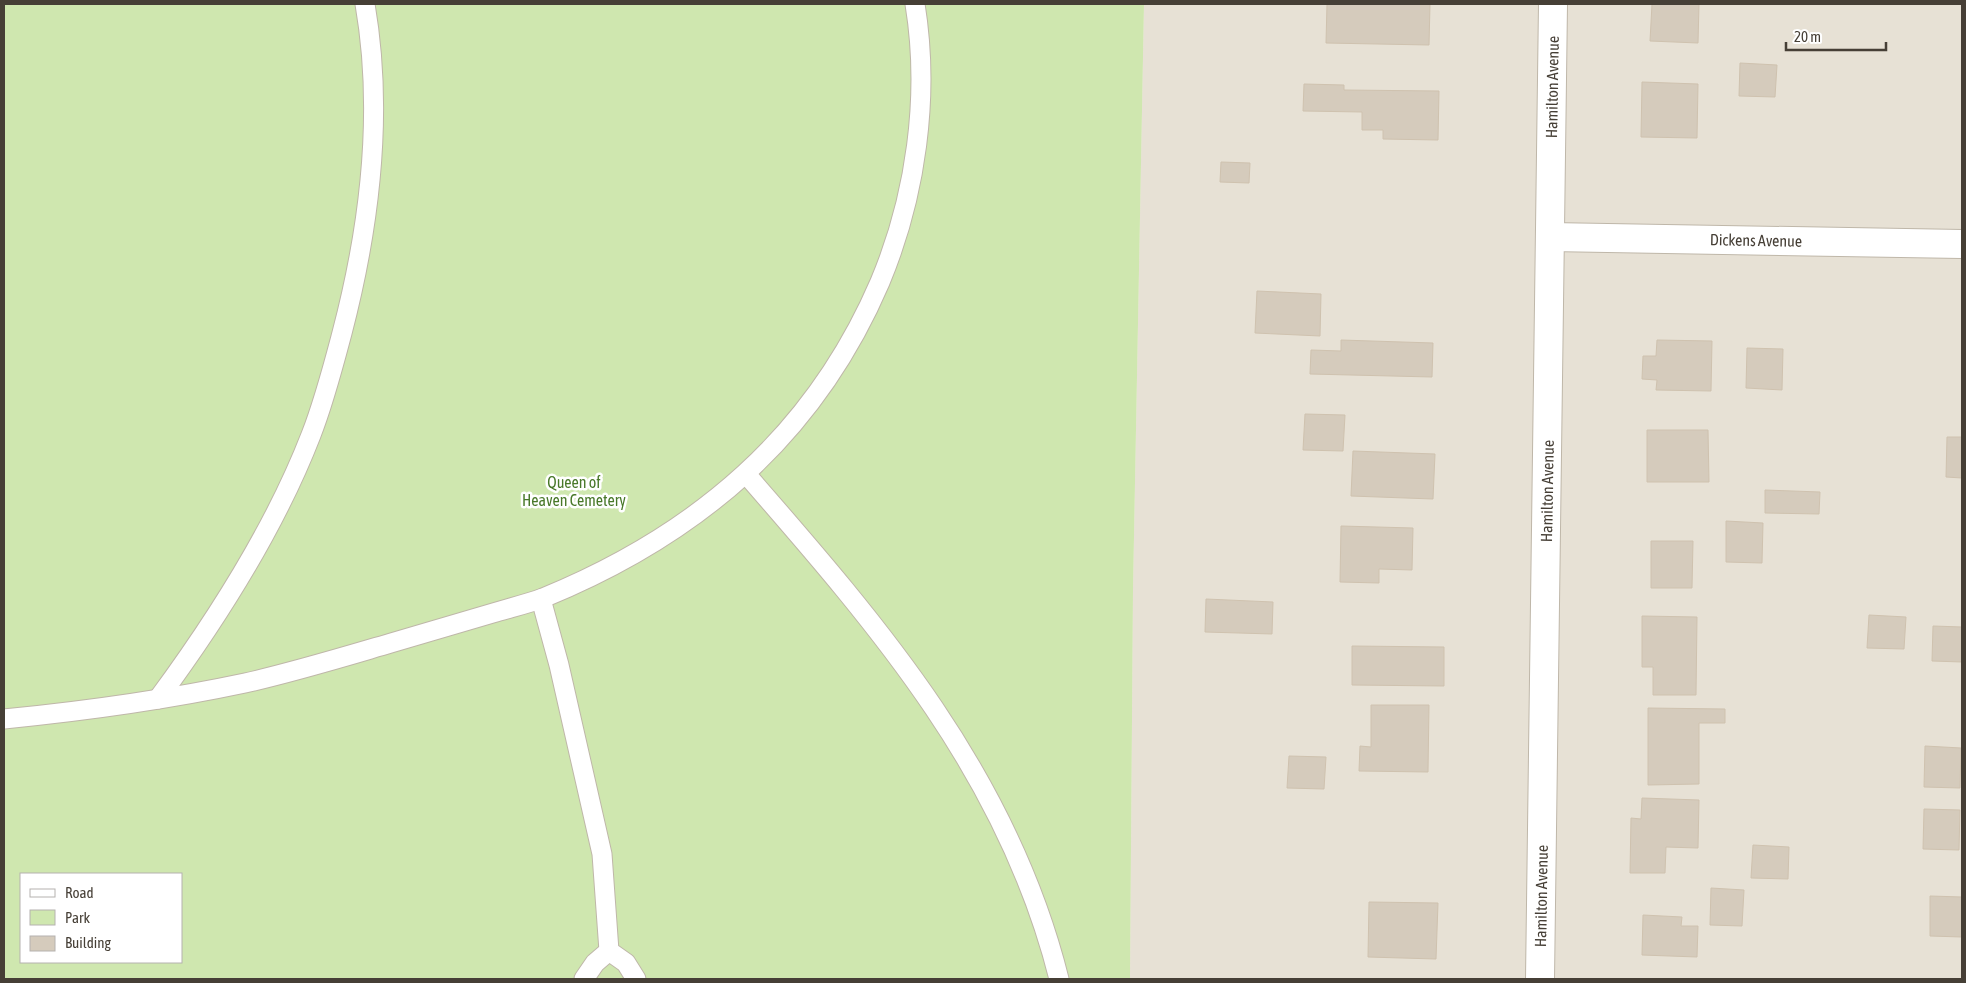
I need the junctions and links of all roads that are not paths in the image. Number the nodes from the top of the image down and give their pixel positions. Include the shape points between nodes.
1 (365, 4) edge
2 (915, 4) edge
3 (1554, 4) edge
4 (1550, 238) junction
5 (1962, 244) edge
6 (746, 474) junction
7 (540, 599) junction
8 (158, 699) junction
9 (4, 719) edge
10 (610, 951) junction
11 (584, 979) edge
12 (636, 979) edge
13 (1059, 979) edge
14 (1540, 979) edge

1 - 8 lane via 374,80 374,140 368,205 351,300 331,377 311,435 276,511 200,641
2 - 6 lane via 921,64 918,122 910,188 890,256 866,313 833,370 794,423
3 - 4 street, Hamilton Avenue
4 - 5 street, Dickens Avenue
4 - 14 street, Hamilton Avenue
6 - 7 lane via 707,507 662,538 600,572
6 - 13 lane via 849,593 933,705 967,758 1010,838 1042,919
7 - 8 lane via 247,683
7 - 10 lane via 559,665 602,854
8 - 9 lane
10 - 11 lane
10 - 12 lane via 626,963

